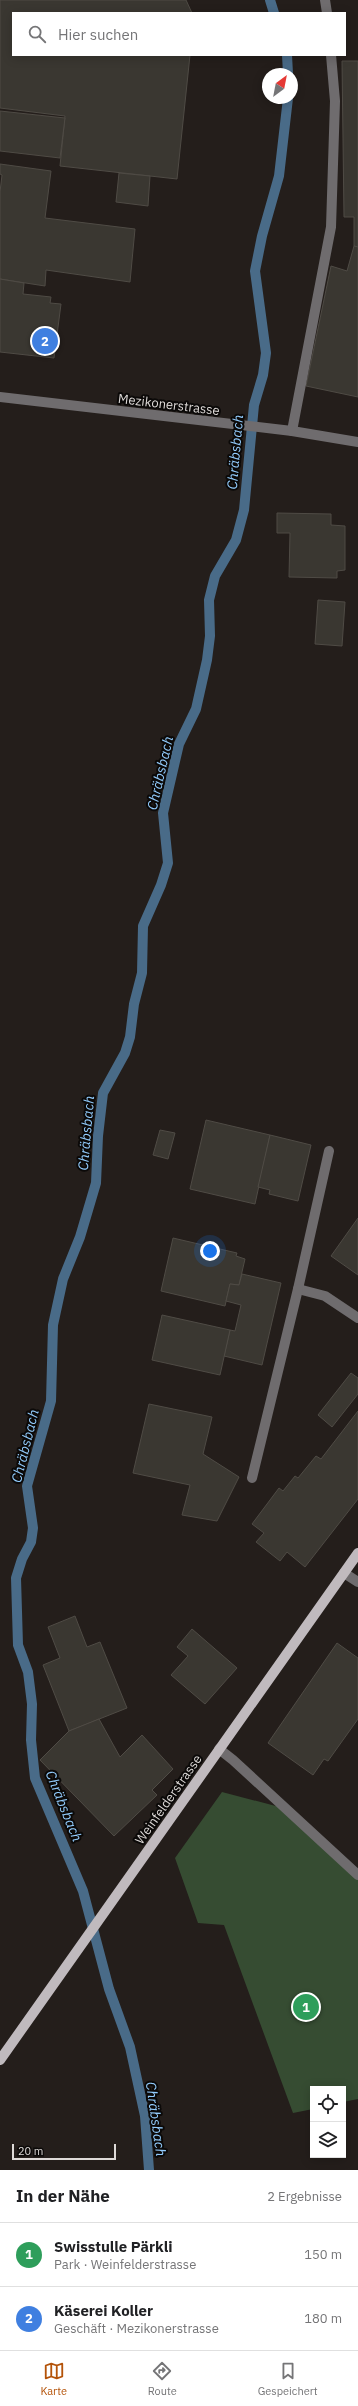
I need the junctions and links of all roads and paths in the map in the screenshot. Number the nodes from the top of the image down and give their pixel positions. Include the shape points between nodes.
1 (325, 0) edge
2 (327, 12) edge
3 (331, 56) edge
4 (0, 397) edge
5 (292, 431) junction
6 (358, 442) edge
7 (330, 1151) dead end
8 (298, 1289) junction
9 (358, 1318) edge
10 (252, 1478) dead end
11 (358, 1553) edge
12 (344, 1573) junction
13 (358, 1582) edge
14 (219, 1749) junction
15 (358, 1875) edge
16 (0, 2060) edge

1 - 2 street
3 - 5 street via 336,101 331,228
4 - 5 street, Mezikonerstrasse
5 - 6 street, Mezikonerstrasse
7 - 8 street
8 - 9 street via 325,1296
8 - 10 street
11 - 12 main road, Weinfelderstrasse
12 - 13 street
12 - 14 main road, Weinfelderstrasse
14 - 15 street
14 - 16 main road, Weinfelderstrasse

